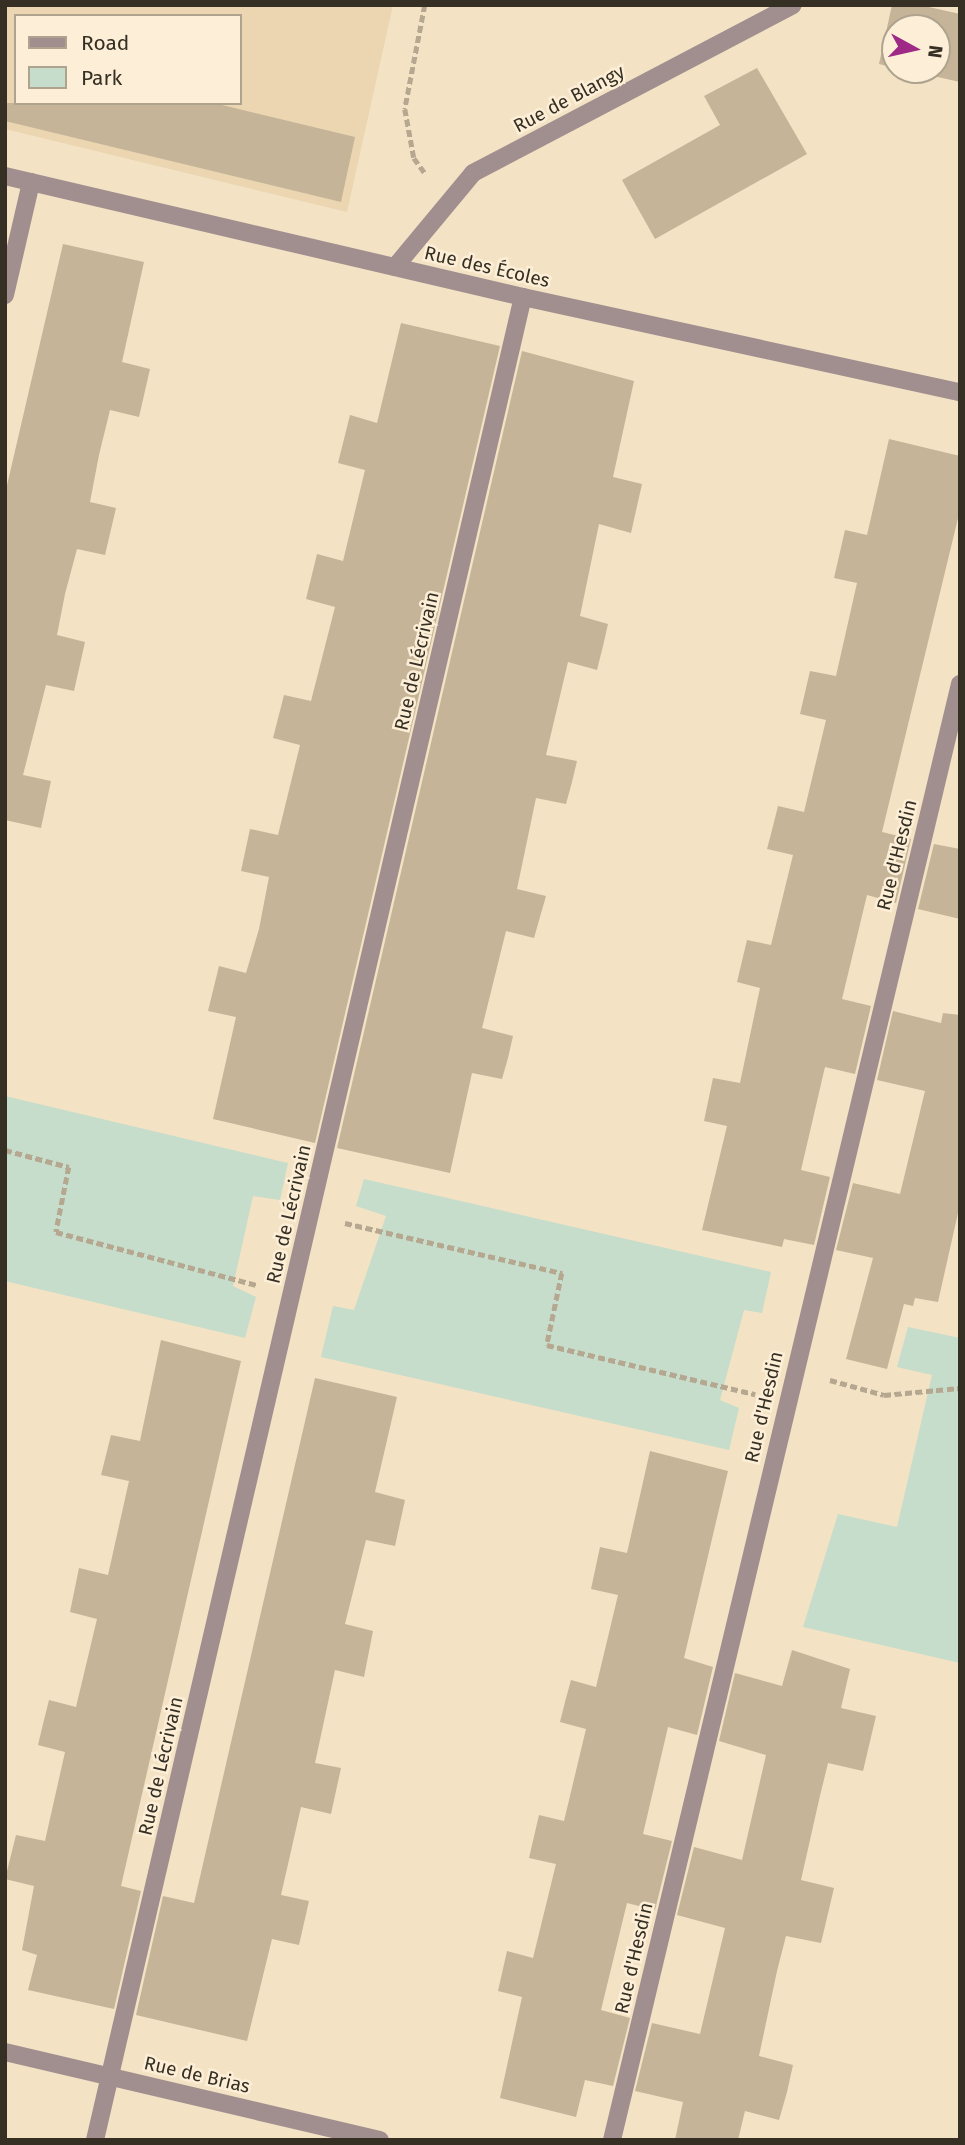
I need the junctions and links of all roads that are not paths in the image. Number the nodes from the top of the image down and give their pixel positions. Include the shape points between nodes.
1 (793, 5) edge
2 (5, 176) edge
3 (31, 182) junction
4 (395, 267) junction
5 (5, 295) edge
6 (523, 297) junction
7 (960, 393) edge
8 (960, 684) edge
9 (5, 2052) edge
10 (111, 2077) junction
11 (95, 2140) edge
12 (380, 2140) edge
13 (612, 2140) edge

1 - 4 street, Rue de Blangy via 473,173
2 - 3 street, Rue des Écoles
3 - 4 street, Rue des Écoles
3 - 5 street
4 - 6 street, Rue des Écoles
6 - 7 street, Rue des Écoles
6 - 10 street, Rue de Lécrivain
8 - 13 street, Rue d'Hesdin
9 - 10 street, Rue de Brias
10 - 11 street, Rue de Lécrivain
10 - 12 street, Rue de Brias

